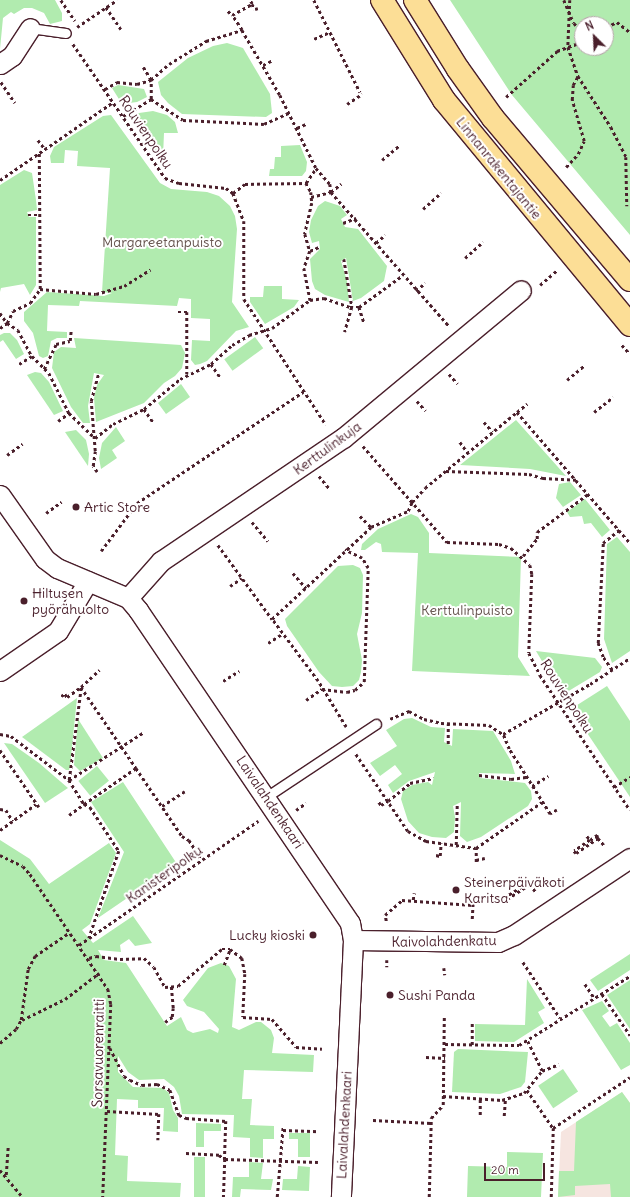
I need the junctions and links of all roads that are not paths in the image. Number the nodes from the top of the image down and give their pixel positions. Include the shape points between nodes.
1 (382, 0) edge
2 (415, 0) edge
3 (30, 28) joint
4 (66, 33) road end
5 (0, 64) edge
6 (630, 280) edge
7 (528, 289) road end
8 (630, 325) edge
9 (0, 495) edge
10 (88, 581) junction
11 (128, 598) junction
12 (0, 671) edge
13 (376, 724) road end
14 (266, 797) junction
15 (630, 858) edge
16 (353, 940) junction
17 (341, 1197) edge

1 - 8 main road, Linnanrakentajantie via 444,100
2 - 6 main road, Linnanrakentajantie via 458,70 493,118
3 - 4 lane
3 - 5 street via 12,56
7 - 11 street, Kerttulinkuja via 460,340 343,438 161,561
9 - 10 street via 45,559 57,568
10 - 11 street
10 - 12 street via 58,631
11 - 14 street, Laivalahdenkaari
13 - 14 lane
14 - 16 street, Laivalahdenkaari via 344,911 350,923
15 - 16 street, Kaivolahdenkatu via 514,935 498,942
16 - 17 street, Laivalahdenkaari

